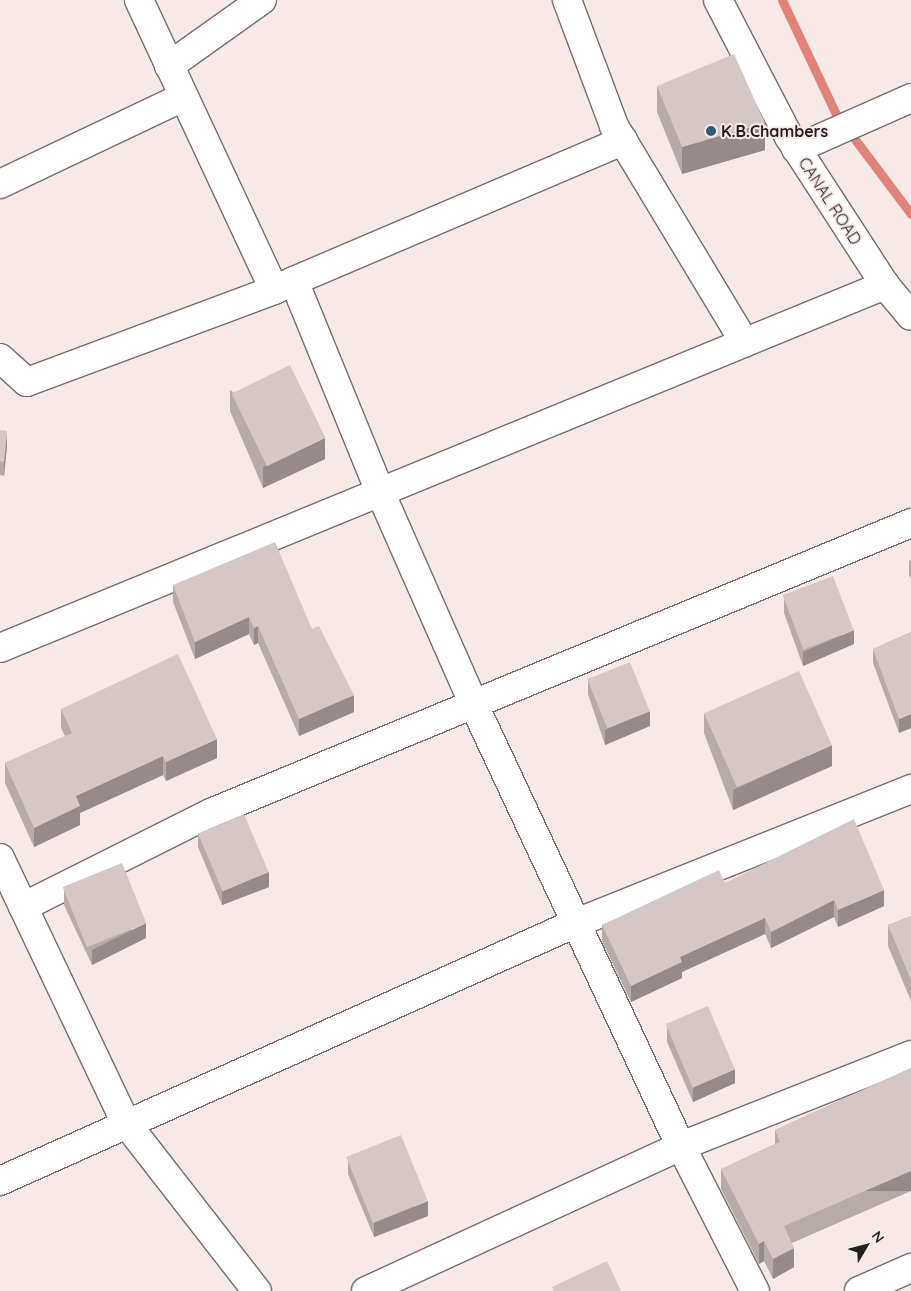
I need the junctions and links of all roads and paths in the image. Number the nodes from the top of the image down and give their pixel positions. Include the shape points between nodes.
1 (139, 0) edge
2 (262, 0) edge
3 (567, 0) edge
4 (718, 0) edge
5 (169, 66) junction
6 (184, 97) junction
7 (911, 98) edge
8 (623, 141) junction
9 (796, 149) junction
10 (0, 184) edge
11 (284, 285) junction
12 (885, 285) junction
13 (911, 316) edge
14 (745, 342) junction
15 (0, 358) edge
16 (381, 494) junction
17 (911, 524) edge
18 (0, 648) edge
19 (474, 705) junction
20 (911, 789) edge
21 (0, 858) edge
22 (23, 907) junction
23 (576, 923) junction
24 (911, 1055) edge
25 (126, 1123) junction
26 (681, 1146) junction
27 (0, 1181) edge
28 (911, 1268) edge
29 (257, 1291) edge
30 (366, 1291) edge
31 (755, 1291) edge
32 (859, 1291) edge

1 - 5 street
2 - 5 street
3 - 8 street via 614,126
4 - 9 street, CANAL ROAD
5 - 6 street
6 - 10 street
6 - 11 street
7 - 9 street
8 - 11 street
8 - 14 street
9 - 12 street, CANAL ROAD
11 - 15 street via 27,382
11 - 16 street
12 - 13 street, CANAL ROAD
12 - 14 street
14 - 16 street
16 - 18 street
16 - 19 street
17 - 19 street
19 - 22 street via 213,812
19 - 23 street
20 - 23 street
21 - 22 street
22 - 25 street
23 - 25 street
23 - 26 street
24 - 26 street
25 - 27 street
25 - 29 street
26 - 30 street
26 - 31 street
28 - 32 street

